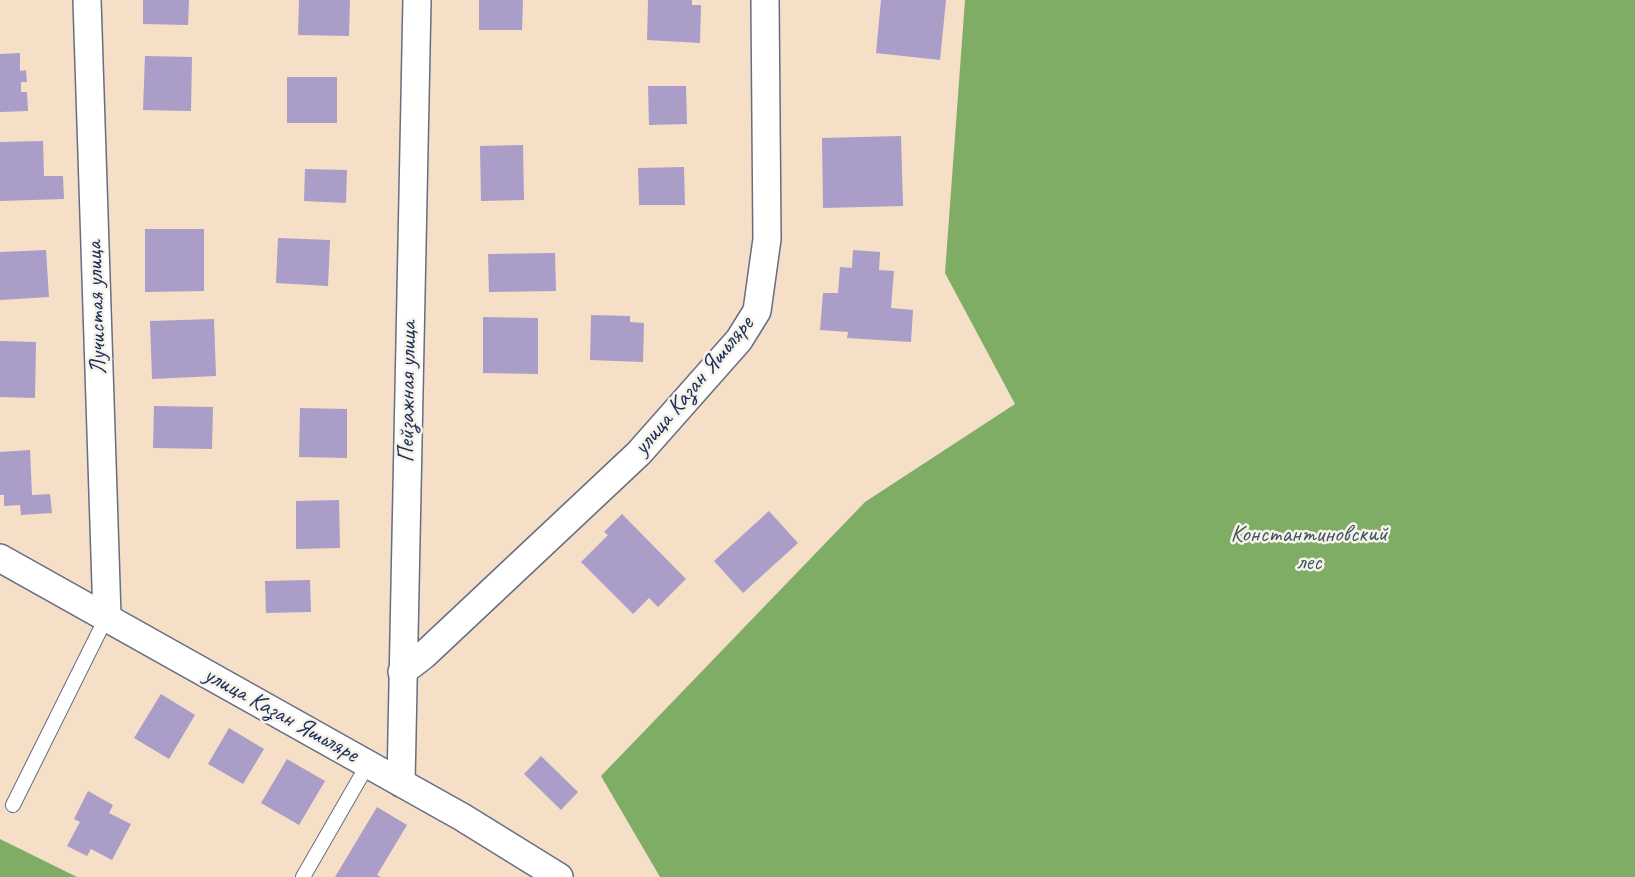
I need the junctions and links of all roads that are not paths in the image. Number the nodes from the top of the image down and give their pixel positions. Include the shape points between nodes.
1 (87, 0) edge
2 (417, 0) edge
3 (765, 0) edge
4 (0, 558) edge
5 (107, 616) junction
6 (402, 672) junction
7 (368, 764) junction
8 (401, 783) junction
9 (13, 804) dead end
10 (303, 877) edge
11 (559, 877) edge

1 - 5 street, Лучистая улица
2 - 6 street, Пейзажная улица
3 - 6 street, улица Казан Яшьляре via 767,239 757,311 739,340 639,453
4 - 5 street, улица Казан Яшьляре
5 - 7 street, улица Казан Яшьляре
5 - 9 lane
6 - 8 street, Пейзажная улица
7 - 8 street, улица Казан Яшьляре
7 - 10 lane
8 - 11 street, улица Казан Яшьляре

